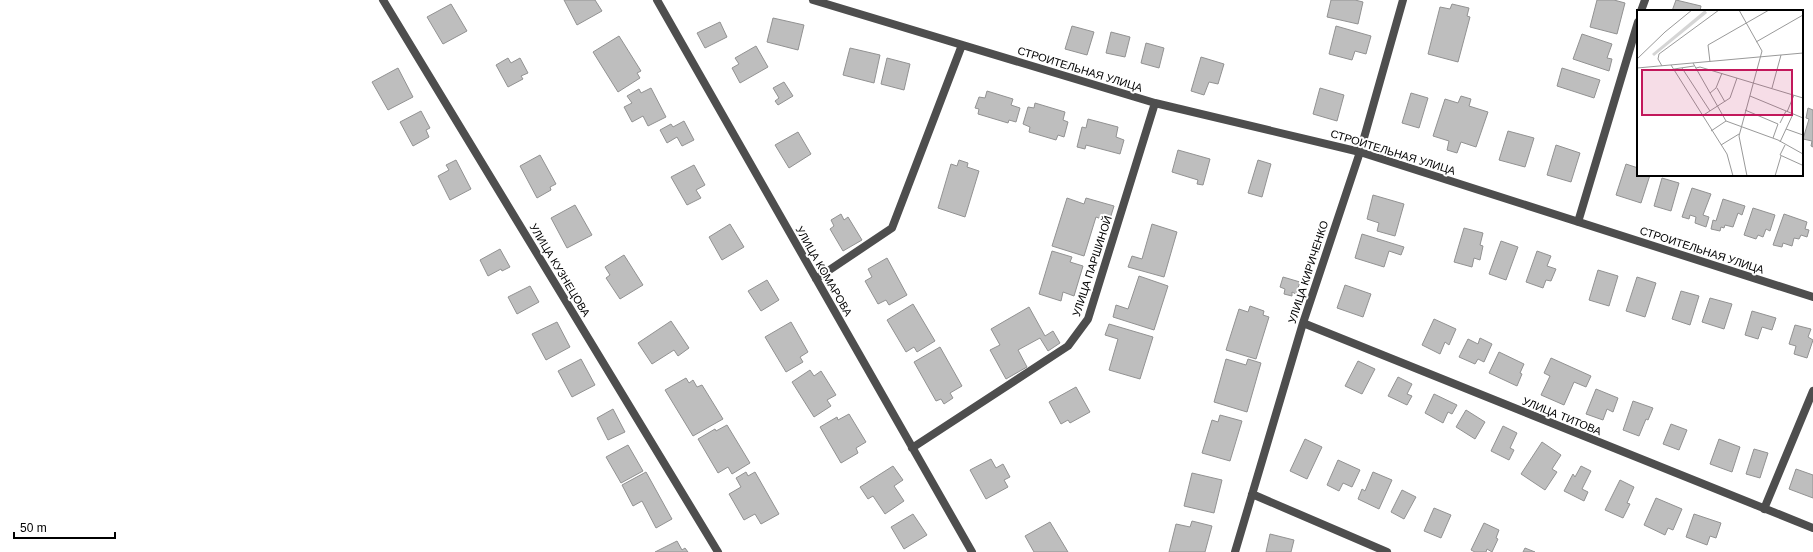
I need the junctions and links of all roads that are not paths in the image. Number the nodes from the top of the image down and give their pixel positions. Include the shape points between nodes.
1 (384, 0) edge
2 (657, 0) edge
3 (813, 0) edge
4 (1403, 0) edge
5 (1645, 0) edge
6 (1641, 10) edge
7 (1637, 25) edge
8 (962, 45) junction
9 (1155, 103) junction
10 (1360, 152) junction
11 (1578, 222) junction
12 (816, 279) junction
13 (1813, 297) edge
14 (1303, 323) junction
15 (1813, 391) edge
16 (912, 448) junction
17 (1252, 494) junction
18 (1764, 509) junction
19 (1813, 528) edge
20 (718, 552) edge
21 (972, 552) edge
22 (1235, 552) edge
23 (1387, 552) edge

1 - 20 street, УЛИЦА КУЗНЕЦОВА
2 - 12 street, УЛИЦА КОМАРОВА
3 - 8 street, СТРОИТЕЛЬНАЯ УЛИЦА
4 - 10 street, УЛИЦА КИРИЧЕНКО
5 - 6 street
7 - 11 street
8 - 9 street, СТРОИТЕЛЬНАЯ УЛИЦА
8 - 12 street via 892,228
9 - 10 street, СТРОИТЕЛЬНАЯ УЛИЦА
9 - 16 street, УЛИЦА ПАРШИНОЙ via 1088,319 1068,346
10 - 11 street, СТРОИТЕЛЬНАЯ УЛИЦА
10 - 14 street, УЛИЦА КИРИЧЕНКО
11 - 13 street, СТРОИТЕЛЬНАЯ УЛИЦА
12 - 16 street, УЛИЦА КОМАРОВА
14 - 17 street, УЛИЦА КИРИЧЕНКО
14 - 18 street, УЛИЦА ТИТОВА
15 - 18 street
16 - 21 street, УЛИЦА КОМАРОВА
17 - 22 street, УЛИЦА КИРИЧЕНКО
17 - 23 street
18 - 19 street, УЛИЦА ТИТОВА

